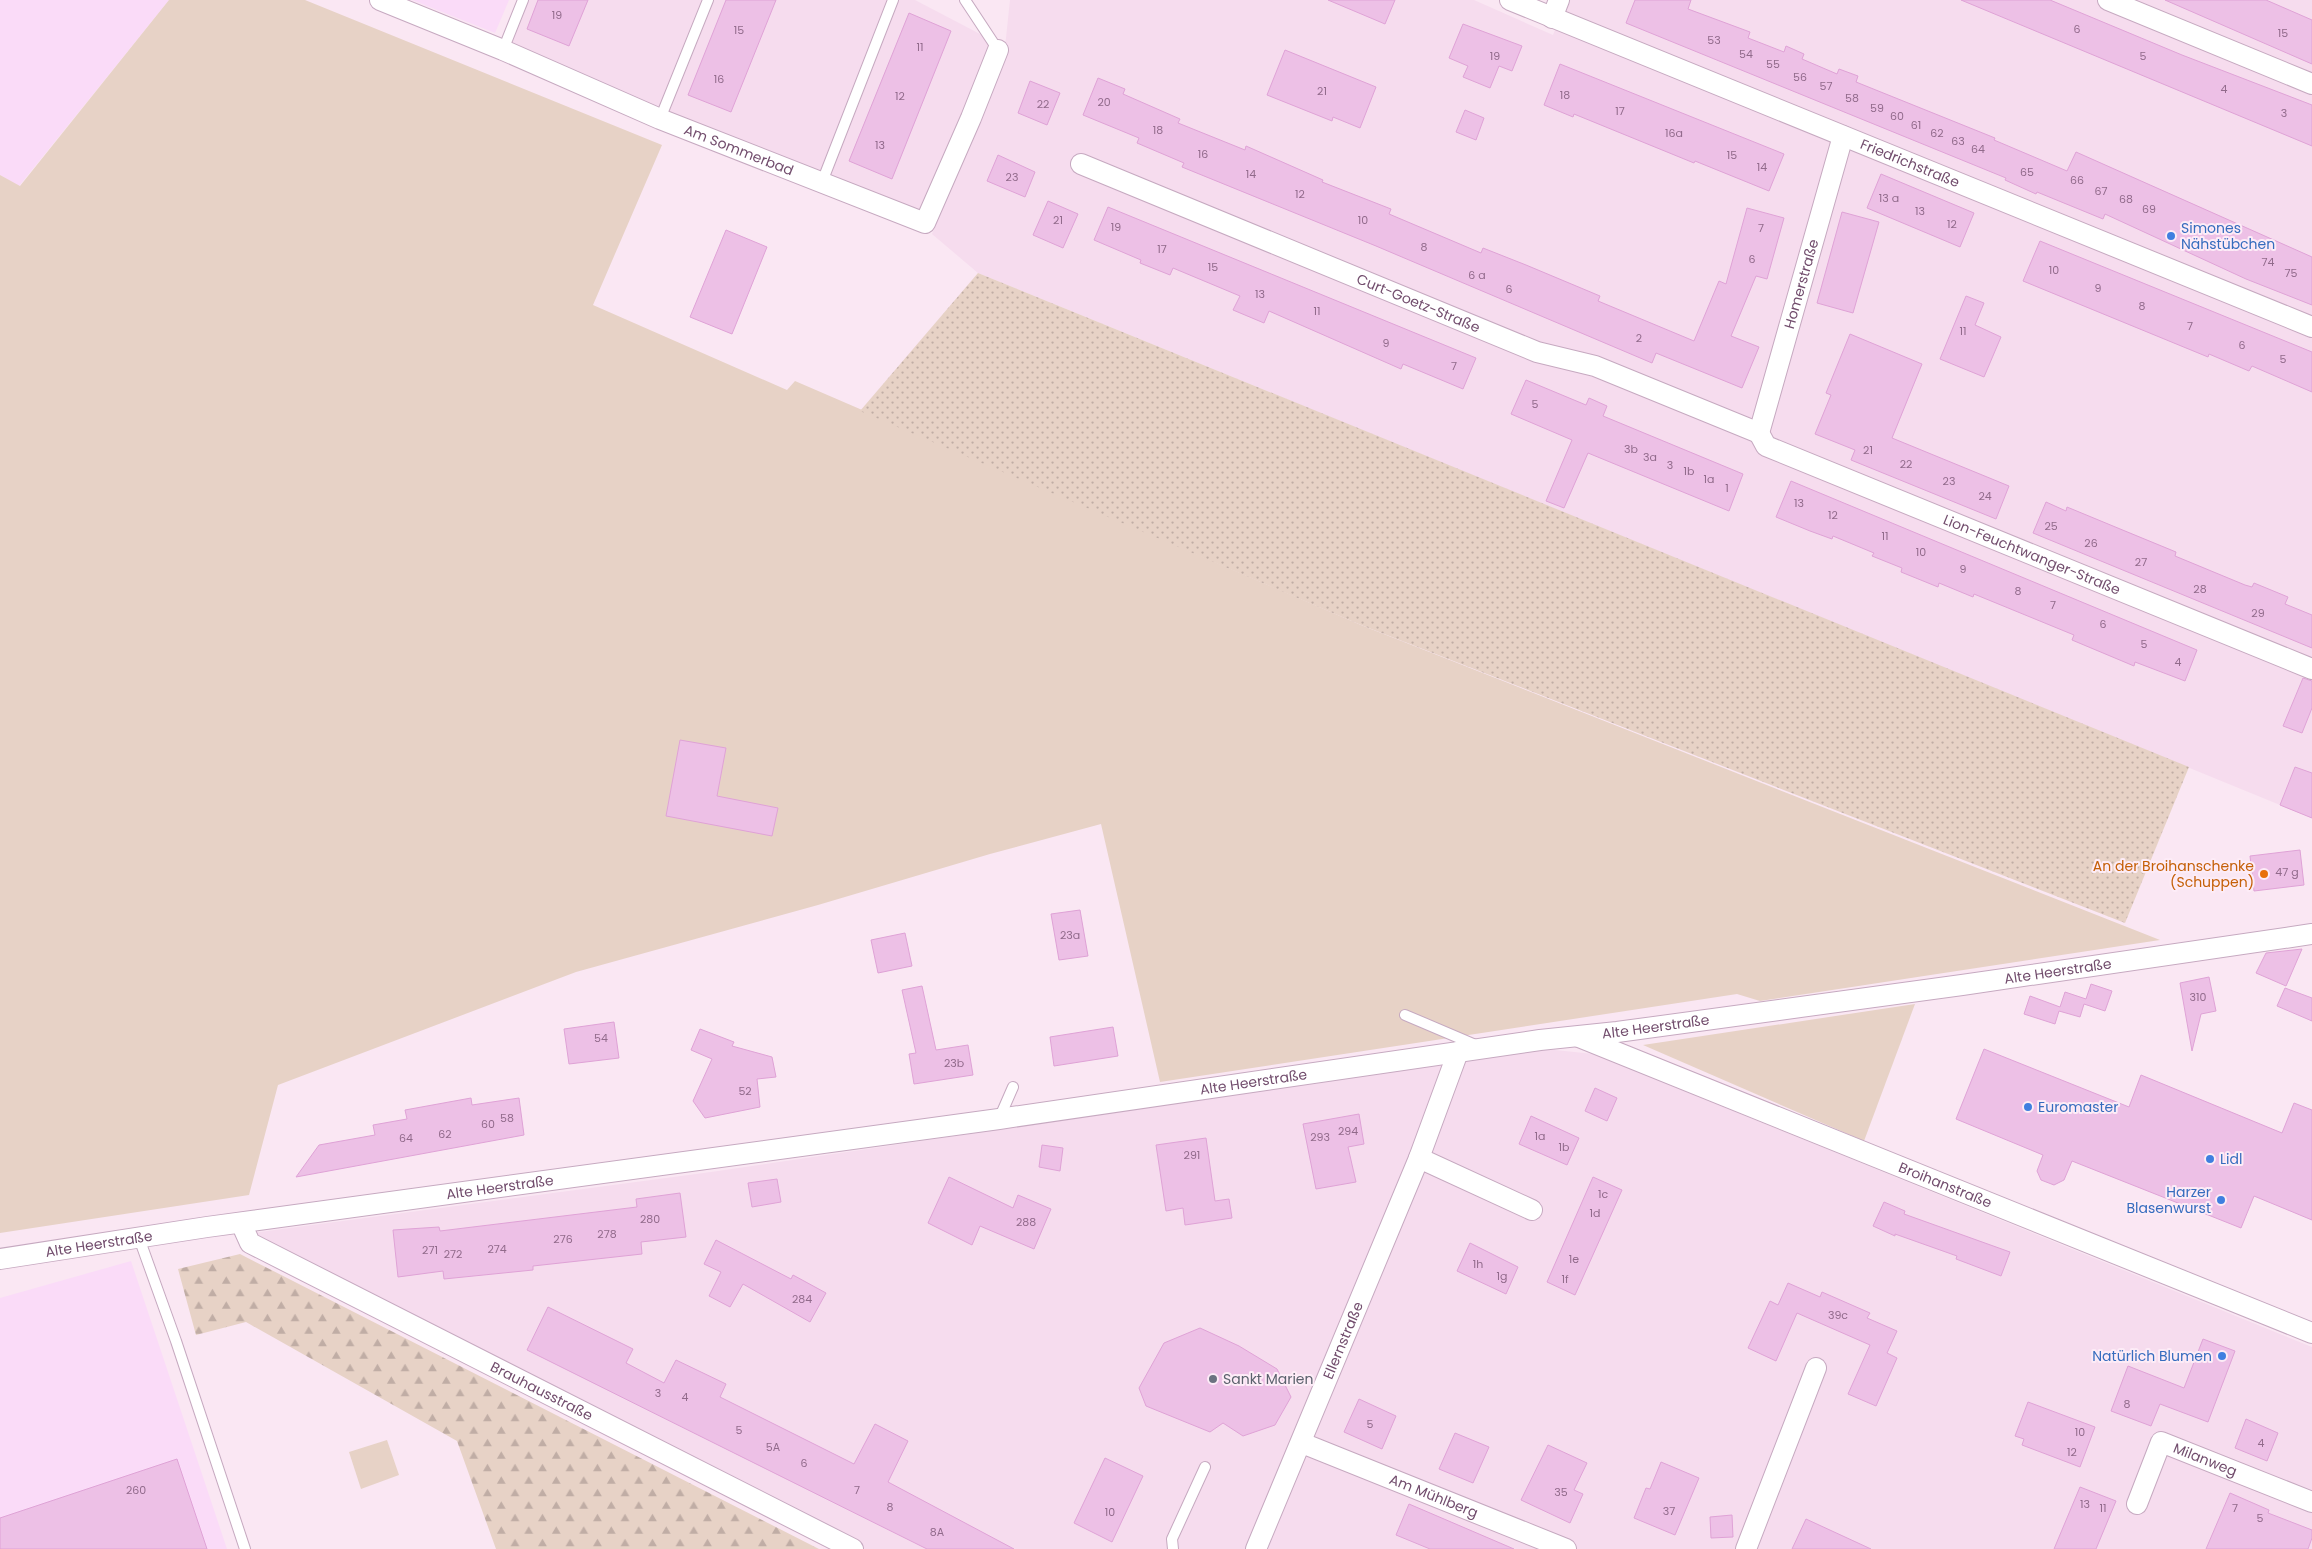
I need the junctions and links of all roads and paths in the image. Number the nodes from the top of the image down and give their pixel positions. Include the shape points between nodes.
1 (380, 0) edge
2 (523, 0) edge
3 (708, 0) edge
4 (893, 0) edge
5 (965, 0) edge
6 (1510, 0) edge
7 (2108, 0) edge
8 (1555, 9) edge
9 (503, 50) junction
10 (998, 50) joint
11 (2312, 84) edge
12 (660, 119) junction
13 (1843, 136) junction
14 (1080, 164) dead end
15 (822, 182) junction
16 (2312, 327) edge
17 (1759, 433) junction
18 (2312, 669) edge
19 (2312, 934) edge
20 (1406, 1015) dead end
21 (1578, 1036) junction
22 (1484, 1049) junction
23 (1458, 1052) junction
24 (1013, 1086) dead end
25 (999, 1119) junction
26 (1419, 1158) junction
27 (1532, 1210) dead end
28 (241, 1223) junction
29 (139, 1238) junction
30 (0, 1258) edge
31 (2312, 1333) edge
32 (1816, 1368) dead end
33 (1302, 1442) junction
34 (1205, 1467) dead end
35 (2312, 1502) edge
36 (2137, 1504) dead end
37 (245, 1549) edge
38 (853, 1549) edge
39 (1173, 1549) edge
40 (1256, 1549) edge
41 (1566, 1549) edge
42 (1746, 1549) edge

1 - 9 street, Am Sommerbad
2 - 9 lane
3 - 12 lane
4 - 15 lane
5 - 10 lane
6 - 8 street, Friedrichstraße
7 - 11 street
8 - 13 street, Friedrichstraße
9 - 12 street, Am Sommerbad
10 - 15 street, Am Sommerbad via 925,223
12 - 15 street, Am Sommerbad
13 - 16 street, Friedrichstraße
13 - 17 street, Homerstraße
14 - 17 street, Curt-Goetz-Straße via 1537,352 1595,366
17 - 18 street, Lion-Feuchtwanger-Straße via 1766,446
19 - 21 street, Alte Heerstraße
20 - 22 lane
21 - 22 street, Alte Heerstraße
21 - 31 street, Broihanstraße
22 - 23 street, Alte Heerstraße
23 - 25 street, Alte Heerstraße
23 - 26 street, Ellernstraße
24 - 25 lane
25 - 28 street, Alte Heerstraße
26 - 27 street
26 - 33 street, Ellernstraße
28 - 29 street, Alte Heerstraße
28 - 38 street, Brauhausstraße via 250,1243
29 - 30 street, Alte Heerstraße
29 - 37 lane
32 - 42 street
33 - 40 street, Ellernstraße
33 - 41 street, Am Mühlberg
34 - 39 lane via 1172,1540
35 - 36 street, Milanweg via 2161,1442

